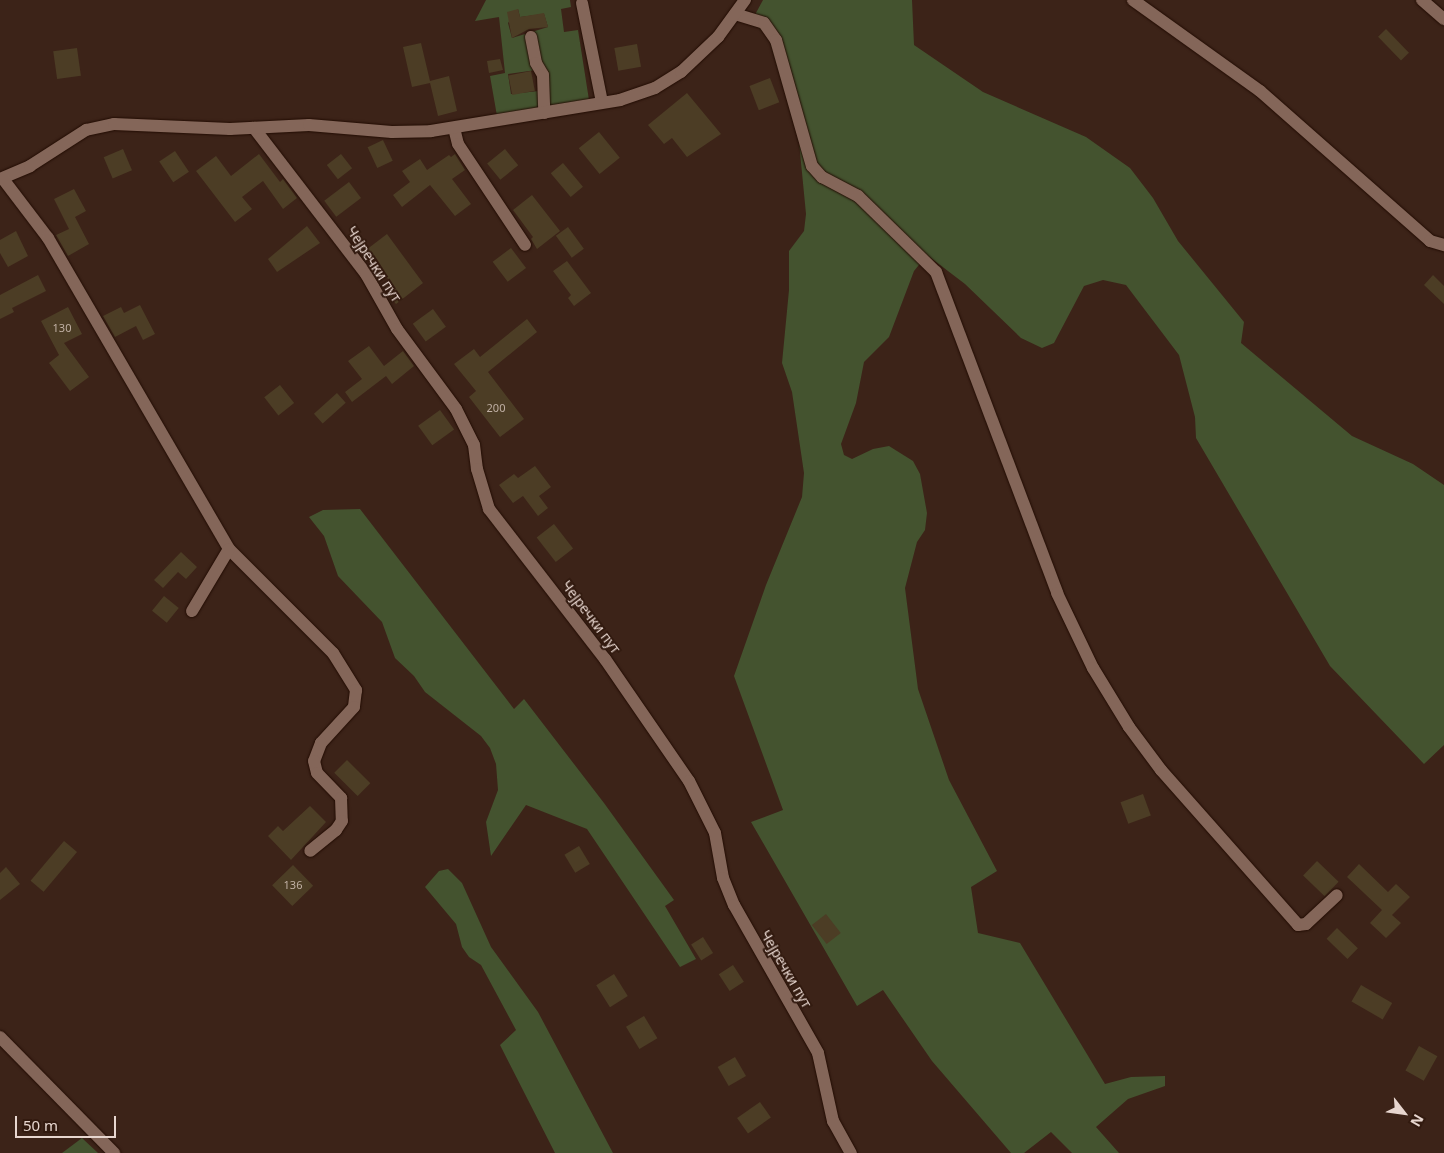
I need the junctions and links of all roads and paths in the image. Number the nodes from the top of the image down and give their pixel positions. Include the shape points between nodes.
1 (745, 0) edge
2 (1133, 0) edge
3 (1422, 0) edge
4 (582, 3) dead end
5 (735, 14) junction
6 (1444, 20) edge
7 (531, 37) dead end
8 (602, 102) junction
9 (544, 114) junction
10 (254, 128) junction
11 (454, 128) junction
12 (1, 179) edge
13 (524, 245) dead end
14 (1444, 245) edge
15 (229, 549) junction
16 (192, 611) dead end
17 (310, 851) dead end
18 (1337, 895) dead end
19 (0, 1037) edge
20 (114, 1153) edge
21 (852, 1153) edge

1 - 5 street
2 - 14 street via 1260,92 1430,241
3 - 6 street
4 - 8 street
5 - 8 street via 718,37 675,76 638,94
5 - 18 street via 764,23 776,40 809,158 818,174 858,196 936,272 1057,593 1093,668 1129,727 1162,770 1298,925 1306,924
7 - 9 street via 536,63 544,75
8 - 9 street
9 - 11 street
10 - 11 street via 309,125 392,132
10 - 12 street via 114,124 86,130 30,166
10 - 21 street, Чејречки пут via 366,274 397,329 456,409 474,445 477,469 489,509 622,683 689,781 714,834 734,905 818,1054 833,1121
11 - 13 street via 458,144
12 - 15 street via 48,238
15 - 16 street
15 - 17 street via 333,653 356,690 354,707 322,743 314,761 317,773 340,798 342,821
19 - 20 street

